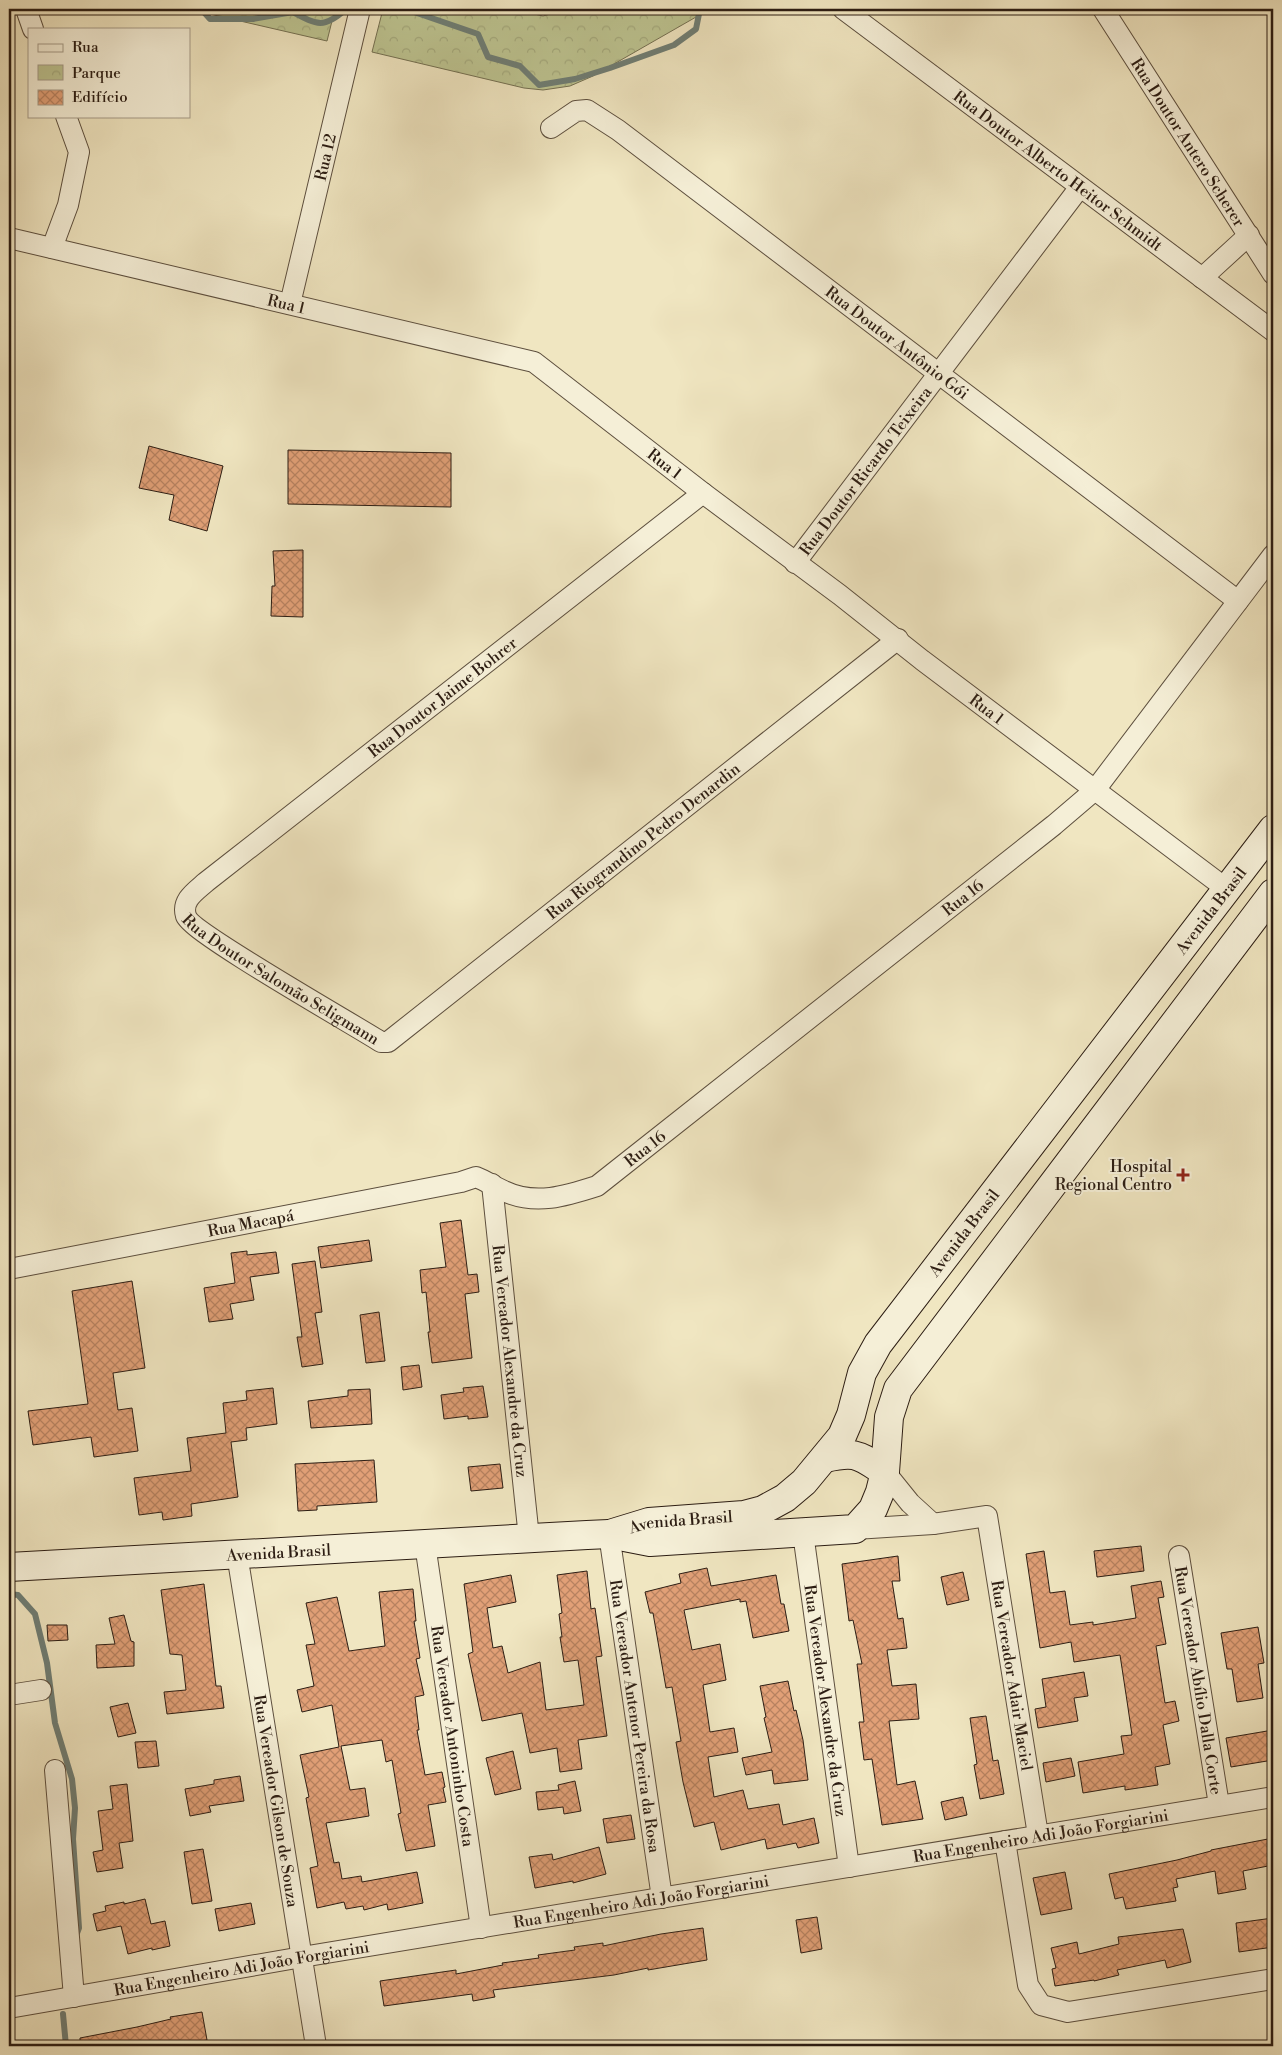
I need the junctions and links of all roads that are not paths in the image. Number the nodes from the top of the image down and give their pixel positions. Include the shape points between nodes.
1 (26, 9) edge
2 (360, 9) edge
3 (843, 9) edge
4 (1103, 9) edge
5 (33, 28) edge
6 (67, 118) edge
7 (552, 128) dead end
8 (1080, 187) junction
9 (1249, 235) junction
10 (9, 238) edge
11 (52, 248) junction
12 (1273, 274) edge
13 (1202, 278) junction
14 (290, 304) junction
15 (1273, 331) edge
16 (939, 373) junction
17 (703, 493) junction
18 (1273, 555) edge
19 (795, 563) junction
20 (1238, 602) junction
21 (898, 639) junction
22 (1095, 790) junction
23 (1273, 830) edge
24 (1228, 890) junction
25 (1273, 893) edge
26 (185, 906) joint
27 (1148, 993) junction
28 (1180, 1018) junction
29 (388, 1042) joint
30 (492, 1184) junction
31 (9, 1269) edge
32 (825, 1458) junction
33 (885, 1472) junction
34 (804, 1482) junction
35 (987, 1516) joint
36 (933, 1524) junction
37 (855, 1529) junction
38 (803, 1533) junction
39 (609, 1534) junction
40 (529, 1538) junction
41 (425, 1544) junction
42 (237, 1554) junction
43 (1179, 1556) dead end
44 (9, 1567) edge
45 (41, 1690) dead end
46 (9, 1695) edge
47 (55, 1770) dead end
48 (1273, 1797) edge
49 (1219, 1805) junction
50 (1038, 1835) junction
51 (1005, 1841) junction
52 (849, 1867) junction
53 (662, 1898) junction
54 (481, 1928) junction
55 (302, 1958) junction
56 (1273, 1979) edge
57 (74, 1997) junction
58 (9, 2008) edge
59 (316, 2046) edge

1 - 5 street
2 - 14 street, Rua 12
3 - 8 street, Rua Doutor Alberto Heitor Schmidt
4 - 9 street, Rua Doutor Antero Scherer
6 - 11 street via 79,152 68,205
7 - 16 street, Rua Doutor Antônio Gói via 576,111 587,110 618,130
8 - 13 street, Rua Doutor Alberto Heitor Schmidt
8 - 16 street, Rua Doutor Ricardo Teixeira
9 - 12 street, Rua Doutor Antero Scherer
9 - 13 street
10 - 11 street, Rua 1
11 - 14 street, Rua 1
13 - 15 street, Rua Doutor Alberto Heitor Schmidt
14 - 17 street, Rua 1 via 534,362
16 - 19 street, Rua Doutor Ricardo Teixeira
16 - 20 street, Rua Doutor Antônio Gói
17 - 19 street, Rua 1
17 - 26 street, Rua Doutor Jaime Bohrer via 206,882
18 - 20 street, Rua 16
19 - 21 street, Rua 1
20 - 22 street, Rua 16
21 - 22 street, Rua 1
21 - 29 street, Rua Riograndino Pedro Denardin
22 - 24 street, Rua 1
22 - 30 street, Rua 16 via 597,1186 568,1196 539,1200 505,1192
23 - 24 street, Avenida Brasil
24 - 27 street, Avenida Brasil
25 - 28 street
26 - 29 street, Rua Doutor Salomão Seligmann via 186,916 194,925 224,946 380,1042
27 - 28 street
27 - 32 street, Avenida Brasil via 878,1344 862,1373 842,1436
28 - 33 street via 898,1389 889,1417
30 - 31 street, Rua Macapá via 476,1177
30 - 40 street, Rua Vereador Alexandre da Cruz
32 - 33 street via 846,1453 859,1456
32 - 34 street, Avenida Brasil
33 - 36 street via 910,1503
33 - 37 street via 873,1509
34 - 38 street via 800,1515
34 - 39 street, Avenida Brasil via 785,1498 744,1516 650,1522
35 - 36 street, Avenida Brasil
35 - 50 street, Rua Vereador Adair Maciel
36 - 37 street, Avenida Brasil
37 - 38 street, Avenida Brasil
38 - 39 street, Avenida Brasil via 650,1542
38 - 52 street, Rua Vereador Alexandre da Cruz
39 - 40 street, Avenida Brasil
39 - 53 street, Rua Vereador Antenor Pereira da Rosa
40 - 41 street, Avenida Brasil
41 - 42 street, Avenida Brasil
41 - 54 street, Rua Vereador Antoninho Costa
42 - 44 street, Avenida Brasil
42 - 55 street, Rua Vereador Gilson de Souza
43 - 49 street, Rua Vereador Abílio Dalla Corte
45 - 46 street
47 - 57 street
48 - 49 street, Rua Engenheiro Adi João Forgiarini
49 - 50 street, Rua Engenheiro Adi João Forgiarini
50 - 51 street, Rua Engenheiro Adi João Forgiarini
51 - 52 street, Rua Engenheiro Adi João Forgiarini
51 - 56 street via 1028,1985 1041,2005 1068,2012
52 - 53 street, Rua Engenheiro Adi João Forgiarini
53 - 54 street, Rua Engenheiro Adi João Forgiarini
54 - 55 street, Rua Engenheiro Adi João Forgiarini
55 - 57 street, Rua Engenheiro Adi João Forgiarini
55 - 59 street, Rua Vereador Gilson de Souza
57 - 58 street, Rua Engenheiro Adi João Forgiarini

